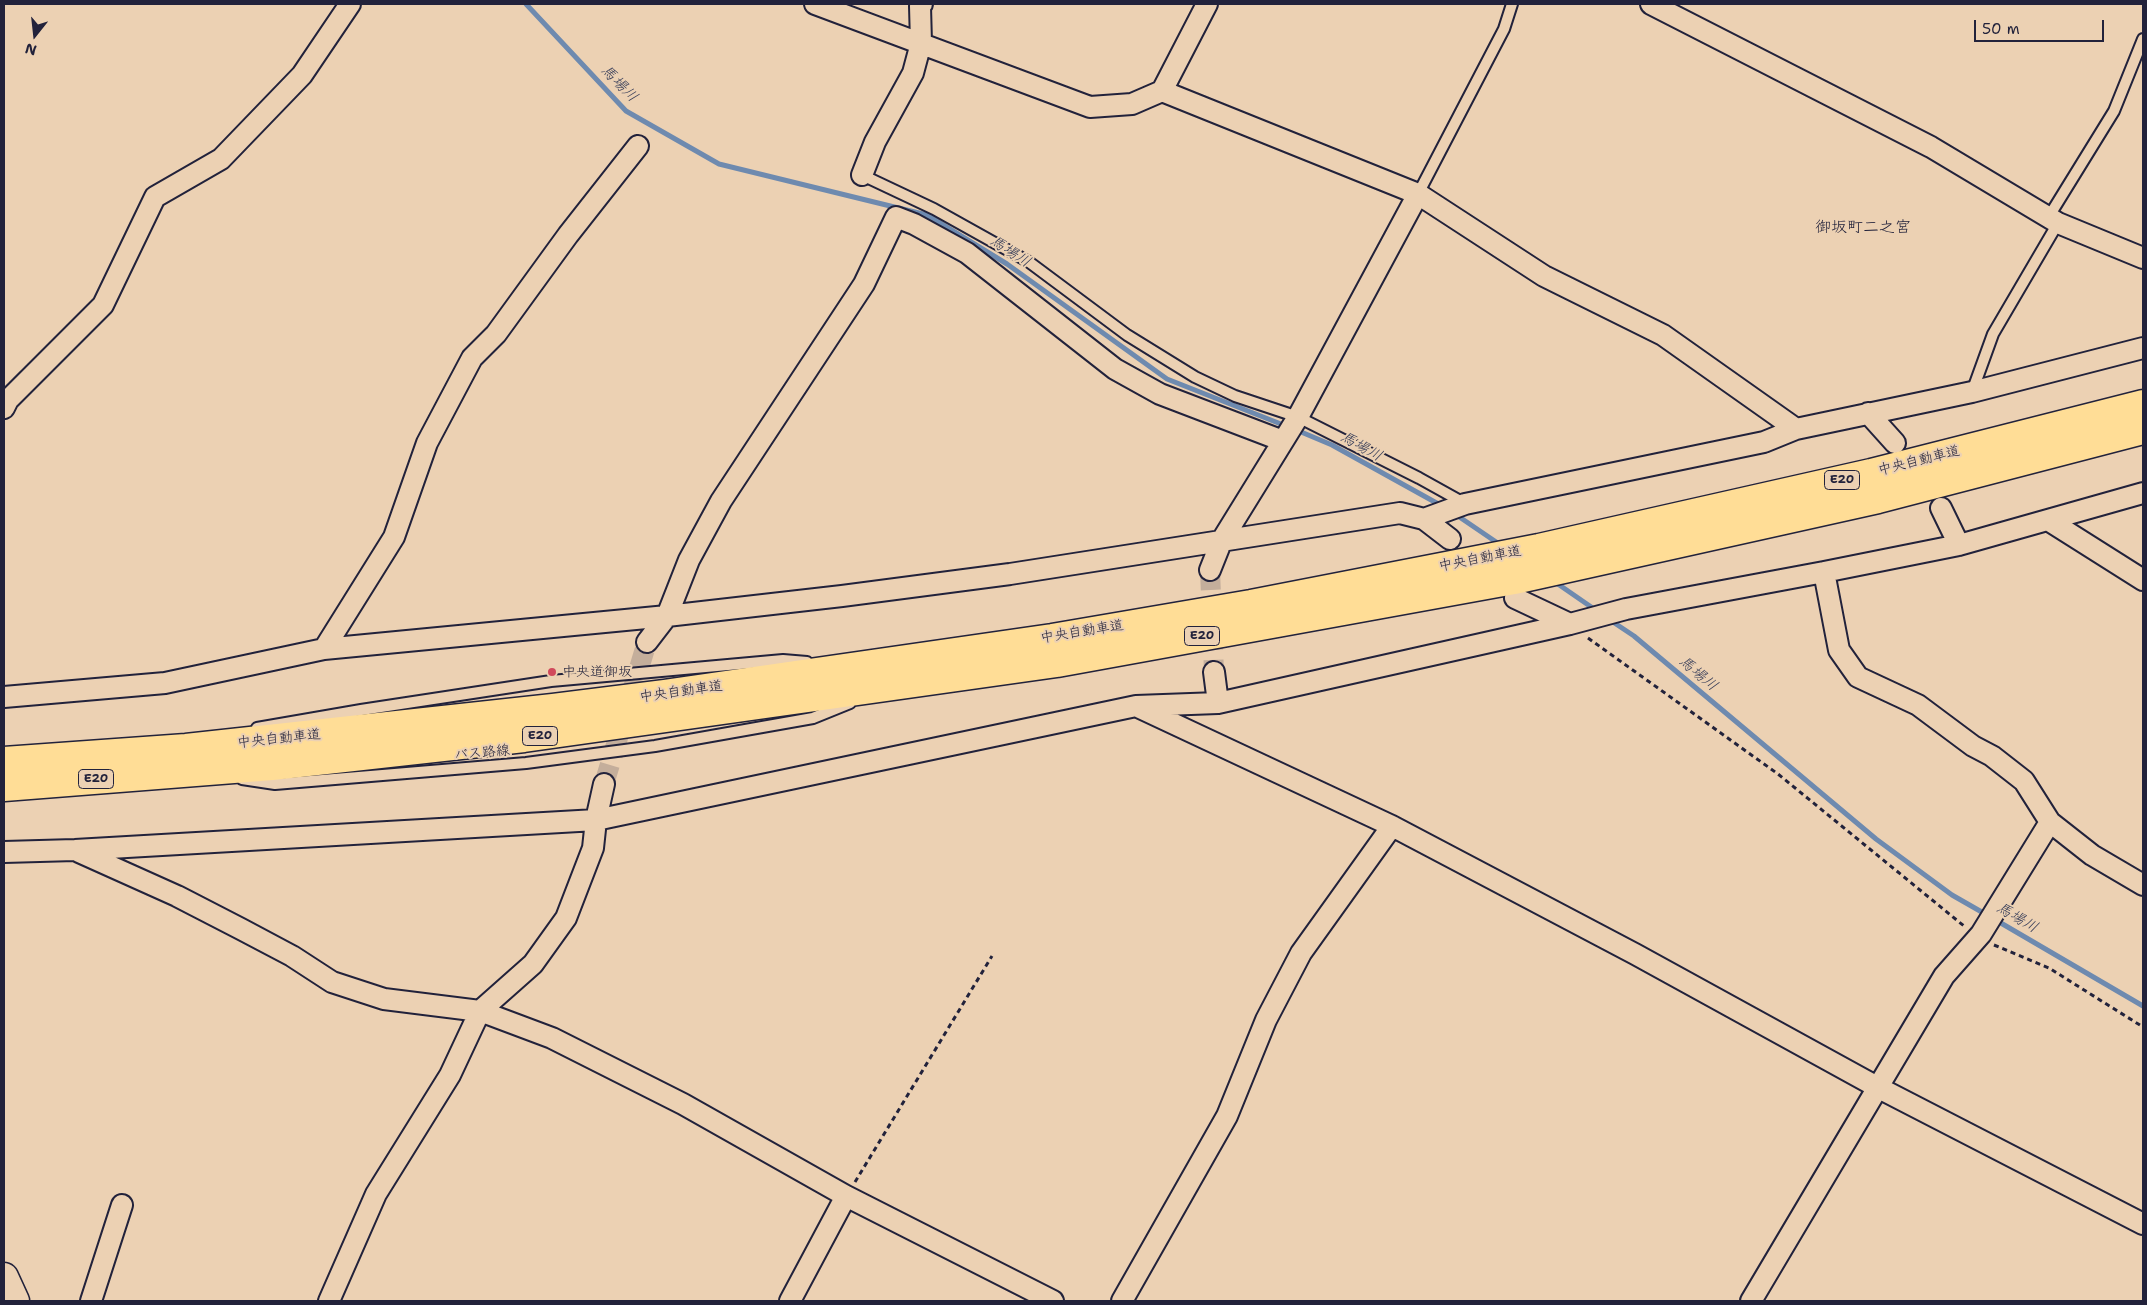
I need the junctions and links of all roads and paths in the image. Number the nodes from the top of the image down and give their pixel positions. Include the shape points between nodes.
1 (350, 4) edge
2 (815, 4) edge
3 (922, 4) edge
4 (1207, 4) edge
5 (1512, 4) edge
6 (1651, 4) edge
7 (2143, 39) edge
8 (921, 43) junction
9 (1162, 91) junction
10 (638, 146) dead end
11 (862, 175) joint
12 (1418, 194) junction
13 (2053, 220) junction
14 (973, 243) junction
15 (2143, 258) edge
16 (2143, 348) edge
17 (1972, 392) junction
18 (2143, 404) edge
19 (4, 408) edge
20 (1868, 413) junction
21 (1290, 429) junction
22 (1796, 429) junction
23 (2143, 430) edge
24 (1894, 443) dead end
25 (2143, 492) edge
26 (1461, 505) junction
27 (1941, 508) dead end
28 (1430, 516) junction
29 (2048, 520) junction
30 (1450, 539) dead end
31 (1222, 540) junction
32 (1959, 544) junction
33 (1210, 570) tunnel mouth
34 (1824, 572) junction
35 (2143, 580) edge
36 (1514, 589) junction
37 (667, 616) junction
38 (1570, 624) junction
39 (647, 642) tunnel mouth
40 (324, 649) junction
41 (1214, 672) tunnel mouth
42 (4, 697) edge
43 (1218, 703) junction
44 (1136, 706) junction
45 (187, 760) junction
46 (4, 761) edge
47 (604, 784) tunnel mouth
48 (4, 787) edge
49 (596, 820) junction
50 (2050, 822) junction
51 (1392, 826) junction
52 (75, 850) junction
53 (4, 852) edge
54 (2143, 885) edge
55 (1980, 936) junction
56 (992, 956) dead end
57 (480, 1011) junction
58 (2143, 1026) edge
59 (1879, 1088) junction
60 (846, 1196) junction
61 (122, 1205) dead end
62 (2143, 1224) edge
63 (4, 1277) edge
64 (15, 1301) edge
65 (91, 1301) edge
66 (329, 1301) edge
67 (790, 1301) edge
68 (1052, 1301) edge
69 (1122, 1301) edge
70 (1751, 1301) edge

1 - 19 street via 302,75 221,159 155,197 103,305 8,400
2 - 8 street
3 - 8 street
4 - 9 street
5 - 12 lane via 1504,29
6 - 13 street via 1931,147
7 - 13 lane via 2114,111
8 - 9 street via 1090,107 1132,104
8 - 11 street via 913,73 875,142
9 - 12 street
10 - 40 street via 496,334 472,358 427,443 394,536
11 - 14 lane via 882,183
12 - 21 street
12 - 22 street via 1544,276 1663,335
13 - 15 street
13 - 17 lane via 1993,334
14 - 21 lane via 1029,262 1128,335 1195,377 1235,396
14 - 21 street via 1115,369 1160,394
14 - 37 street via 896,217 864,284 721,501 690,560
16 - 17 street
17 - 20 street
18 - 45 highway, 中央自動車道 / E20 via 1871,474 1539,548 1251,604 1052,638 665,694 361,730
20 - 22 street
20 - 24 street
21 - 26 lane via 1419,478
21 - 31 street
22 - 26 street via 1764,442
23 - 36 highway, 中央自動車道 / E20 via 1878,499 1566,569
25 - 29 street
26 - 28 street
27 - 32 street
28 - 30 street
28 - 31 street via 1400,513
29 - 32 street
29 - 35 street
31 - 33 street
31 - 37 street via 1010,574
32 - 34 street
34 - 38 street via 1616,612
34 - 50 street via 1839,650 1858,677 1918,706 1992,756 2024,781
36 - 38 street
36 - 45 highway, 中央自動車道 / E20 via 1056,663 524,738 272,766
37 - 39 street
37 - 40 street
38 - 43 street
38 - 55 path via 1778,774
40 - 42 street via 165,683
41 - 43 street
43 - 44 street
44 - 49 street
44 - 51 street
45 - 46 highway, 中央自動車道 / E20
45 - 48 highway, 中央自動車道 / E20
47 - 49 street
49 - 52 street
49 - 57 street via 593,848 566,918 533,964
50 - 54 street via 2092,856
50 - 55 street
51 - 59 street
51 - 69 street via 1301,953 1266,1020 1227,1116
52 - 53 street
52 - 57 street via 242,929 332,982 384,999
55 - 58 path via 2049,968
55 - 59 street via 1944,976
56 - 60 path
57 - 60 street via 552,1038 683,1104
57 - 66 street via 450,1075 376,1194
59 - 62 street
59 - 70 street
60 - 67 street
60 - 68 street
61 - 65 street
63 - 64 main road

